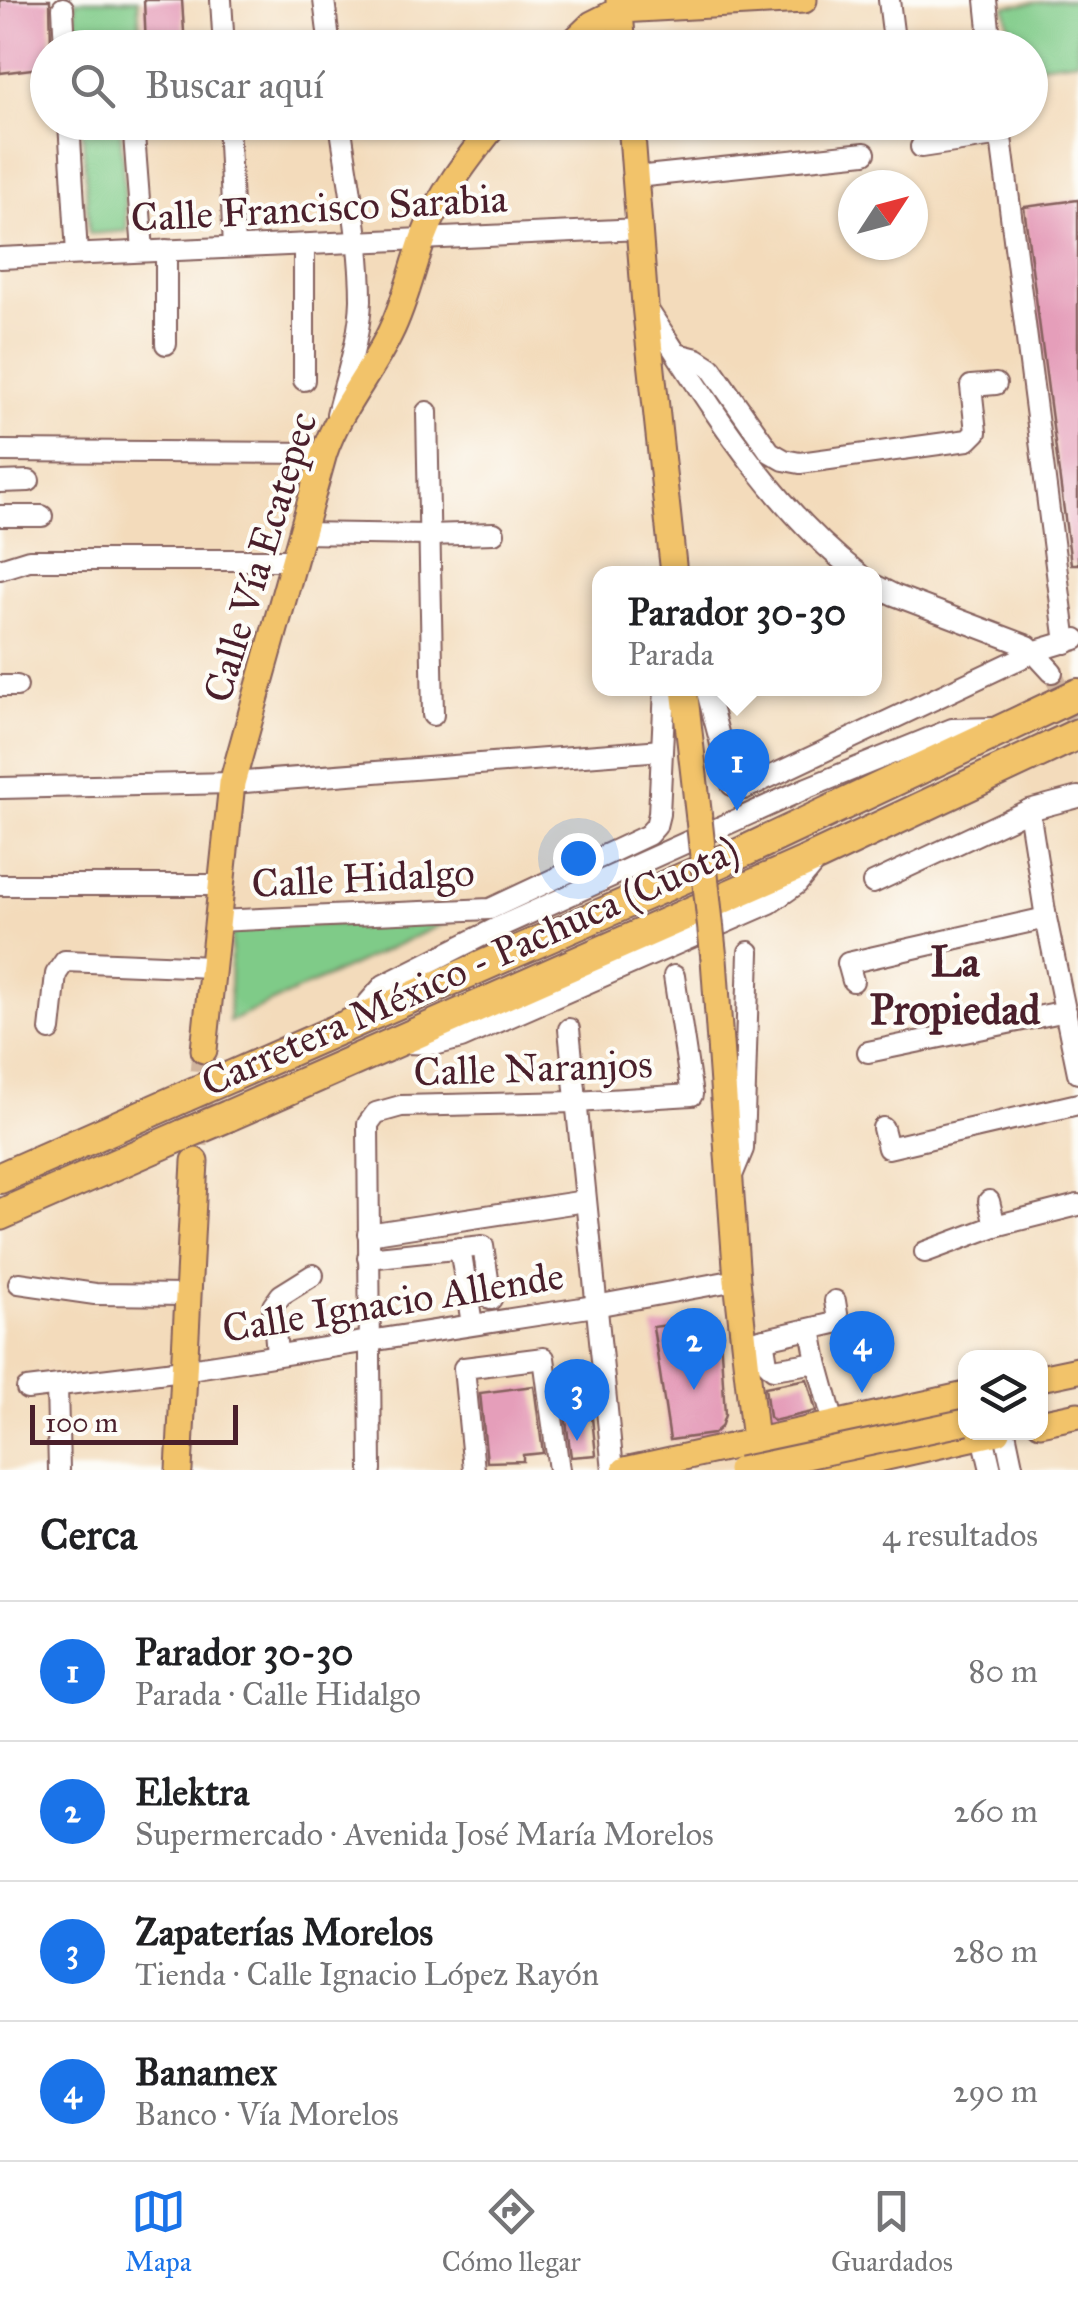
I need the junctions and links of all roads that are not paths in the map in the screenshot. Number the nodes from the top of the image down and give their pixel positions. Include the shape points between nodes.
1 (221, 0) edge
2 (324, 0) edge
3 (801, 0) edge
4 (889, 0) edge
5 (986, 0) edge
6 (619, 5) edge
7 (63, 8) dead end
8 (64, 30) edge
9 (223, 30) edge
10 (328, 30) edge
11 (586, 30) edge
12 (622, 30) edge
13 (893, 30) edge
14 (989, 30) edge
15 (71, 140) edge
16 (134, 140) edge
17 (229, 140) edge
18 (343, 140) edge
19 (483, 140) edge
20 (632, 140) edge
21 (952, 140) edge
22 (1002, 140) edge
23 (921, 147) dead end
24 (865, 152) dead end
25 (636, 177) junction
26 (641, 229) junction
27 (423, 239) junction
28 (357, 244) junction
29 (304, 245) junction
30 (234, 247) junction
31 (166, 250) junction
32 (143, 251) junction
33 (77, 254) junction
34 (0, 258) edge
35 (645, 305) junction
36 (166, 344) dead end
37 (677, 354) junction
38 (304, 380) dead end
39 (996, 384) dead end
40 (427, 412) dead end
41 (335, 421) junction
42 (0, 451) edge
43 (324, 453) junction
44 (30, 481) dead end
45 (0, 482) edge
46 (0, 516) edge
47 (42, 516) dead end
48 (300, 533) junction
49 (494, 533) dead end
50 (429, 536) junction
51 (292, 560) junction
52 (673, 566) edge
53 (850, 566) edge
54 (0, 569) edge
55 (882, 588) edge
56 (1072, 641) edge
57 (1036, 651) junction
58 (1052, 672) tunnel mouth
59 (1078, 694) edge
60 (664, 696) edge
61 (685, 696) edge
62 (708, 696) edge
63 (434, 715) dead end
64 (1078, 734) edge
65 (662, 750) junction
66 (232, 783) junction
67 (0, 788) edge
68 (1078, 797) edge
69 (1029, 810) junction
70 (873, 883) dead end
71 (0, 886) edge
72 (220, 886) junction
73 (1046, 918) junction
74 (216, 921) junction
75 (749, 952) dead end
76 (212, 967) junction
77 (674, 976) dead end
78 (853, 981) dead end
79 (1066, 1011) junction
80 (569, 1028) dead end
81 (50, 1030) dead end
82 (204, 1050) tunnel mouth
83 (868, 1052) dead end
84 (1078, 1073) edge
85 (576, 1102) junction
86 (1078, 1104) edge
87 (883, 1128) dead end
88 (189, 1148) junction
89 (0, 1178) edge
90 (730, 1178) junction
91 (988, 1200) dead end
92 (585, 1201) junction
93 (1078, 1205) edge
94 (0, 1214) edge
95 (995, 1226) junction
96 (368, 1234) junction
97 (460, 1248) junction
98 (925, 1252) dead end
99 (368, 1258) junction
100 (313, 1276) dead end
101 (738, 1280) junction
102 (19, 1283) dead end
103 (188, 1295) junction
104 (491, 1299) dead end
105 (835, 1302) dead end
106 (596, 1306) junction
107 (472, 1324) junction
108 (811, 1329) junction
109 (368, 1339) junction
110 (754, 1341) junction
111 (276, 1354) junction
112 (818, 1362) junction
113 (183, 1370) junction
114 (1078, 1370) edge
115 (1048, 1376) edge
116 (1078, 1382) edge
117 (58, 1386) junction
118 (1048, 1388) edge
119 (26, 1390) dead end
120 (958, 1397) edge
121 (1078, 1397) edge
122 (1048, 1403) edge
123 (1078, 1406) edge
124 (958, 1407) edge
125 (1048, 1413) edge
126 (1078, 1415) edge
127 (1048, 1421) edge
128 (834, 1424) junction
129 (958, 1435) edge
130 (958, 1436) edge
131 (958, 1437) edge
132 (985, 1440) edge
133 (990, 1440) edge
134 (759, 1454) edge
135 (59, 1470) edge
136 (179, 1470) edge
137 (371, 1470) edge
138 (474, 1470) edge
139 (559, 1470) edge
140 (613, 1470) edge
141 (625, 1470) edge
142 (678, 1470) edge
143 (740, 1470) edge
144 (790, 1470) edge
145 (829, 1470) edge
146 (991, 1470) edge
147 (1013, 1470) edge

1 - 9 street
2 - 10 street
3 - 6 main road
4 - 13 street
5 - 14 street
6 - 11 main road
6 - 12 main road
7 - 8 street
15 - 33 street
16 - 32 street
17 - 30 street
18 - 28 street
19 - 27 main road, Calle Vía Ecatepec
20 - 25 main road
21 - 23 street
22 - 56 street
24 - 25 street
25 - 26 main road
26 - 27 street, Calle Francisco Sarabia
26 - 35 main road
27 - 28 street, Calle Francisco Sarabia
27 - 41 main road, Calle Vía Ecatepec via 391,332
28 - 29 street, Calle Francisco Sarabia
28 - 41 street via 361,302
29 - 30 street, Calle Francisco Sarabia
29 - 38 street
30 - 31 street, Calle Francisco Sarabia
31 - 32 street, Calle Francisco Sarabia
31 - 36 street
32 - 33 street, Calle Francisco Sarabia
33 - 34 street, Calle Francisco Sarabia
35 - 37 street
35 - 52 main road
37 - 39 street via 711,368 770,452 800,463 968,440 976,432 971,386
37 - 53 street via 760,478
40 - 50 street
41 - 43 main road, Calle Vía Ecatepec
42 - 43 street
43 - 48 main road, Calle Vía Ecatepec
44 - 45 street
46 - 47 street
48 - 50 street
48 - 51 main road, Calle Vía Ecatepec
49 - 50 street
50 - 63 street
51 - 54 street via 29,560
51 - 66 main road, Calle Vía Ecatepec
55 - 57 street
56 - 57 street
57 - 58 street
57 - 62 street via 744,789 732,784 726,769
59 - 89 highway, Carretera México - Pachuca (Cuota), bridge via 723,860
60 - 65 street, Calle Hidalgo
61 - 90 main road, bridge
64 - 88 highway, Carretera México - Pachuca (Cuota), bridge via 228,1116
65 - 66 street
65 - 74 street, Calle Hidalgo via 658,814 648,835 490,909
66 - 67 street
66 - 72 main road, Calle Vía Ecatepec
68 - 69 street
69 - 70 street
69 - 73 street
71 - 72 street
72 - 74 main road, Calle Vía Ecatepec
73 - 78 street via 848,963
73 - 79 street
74 - 76 main road, Calle Vía Ecatepec
75 - 90 street via 742,1150
76 - 81 street via 65,961 56,974
76 - 82 main road, Calle Vía Ecatepec
77 - 85 street, Calle Naranjos via 692,1095
79 - 83 street
79 - 84 street
80 - 85 street
85 - 92 street
85 - 96 street, Calle Naranjos via 401,1106 376,1113 368,1124
86 - 87 street via 888,1148
88 - 94 highway, Carretera México - Pachuca (Cuota)
88 - 103 main road
90 - 101 main road
91 - 95 street
92 - 96 street
92 - 106 street
93 - 95 street
95 - 98 street
96 - 99 street
97 - 99 street
97 - 104 street via 483,1246
97 - 107 street
99 - 109 street
100 - 111 street via 273,1306
101 - 106 street, Calle Ignacio Allende
101 - 110 main road
102 - 103 street via 95,1294
103 - 113 main road
105 - 108 street via 837,1322
106 - 107 street, Calle Ignacio Allende
106 - 140 street
107 - 109 street, Calle Ignacio Allende
108 - 110 street
108 - 112 street
109 - 111 street, Calle Ignacio Allende
109 - 137 street
110 - 112 street via 773,1369
110 - 134 main road
111 - 113 street, Calle Ignacio Allende
112 - 128 street
113 - 117 street, Calle Ignacio Allende
113 - 136 main road
114 - 115 main road
116 - 118 street
117 - 119 street, Calle Ignacio Allende
117 - 135 street
120 - 128 main road
121 - 122 main road
123 - 125 street
124 - 134 street
126 - 127 main road
128 - 134 main road
129 - 143 main road, bridge
130 - 144 street
131 - 145 main road
132 - 146 street
133 - 147 street
134 - 141 main road
134 - 142 street
138 - 139 street via 464,1368 544,1358

